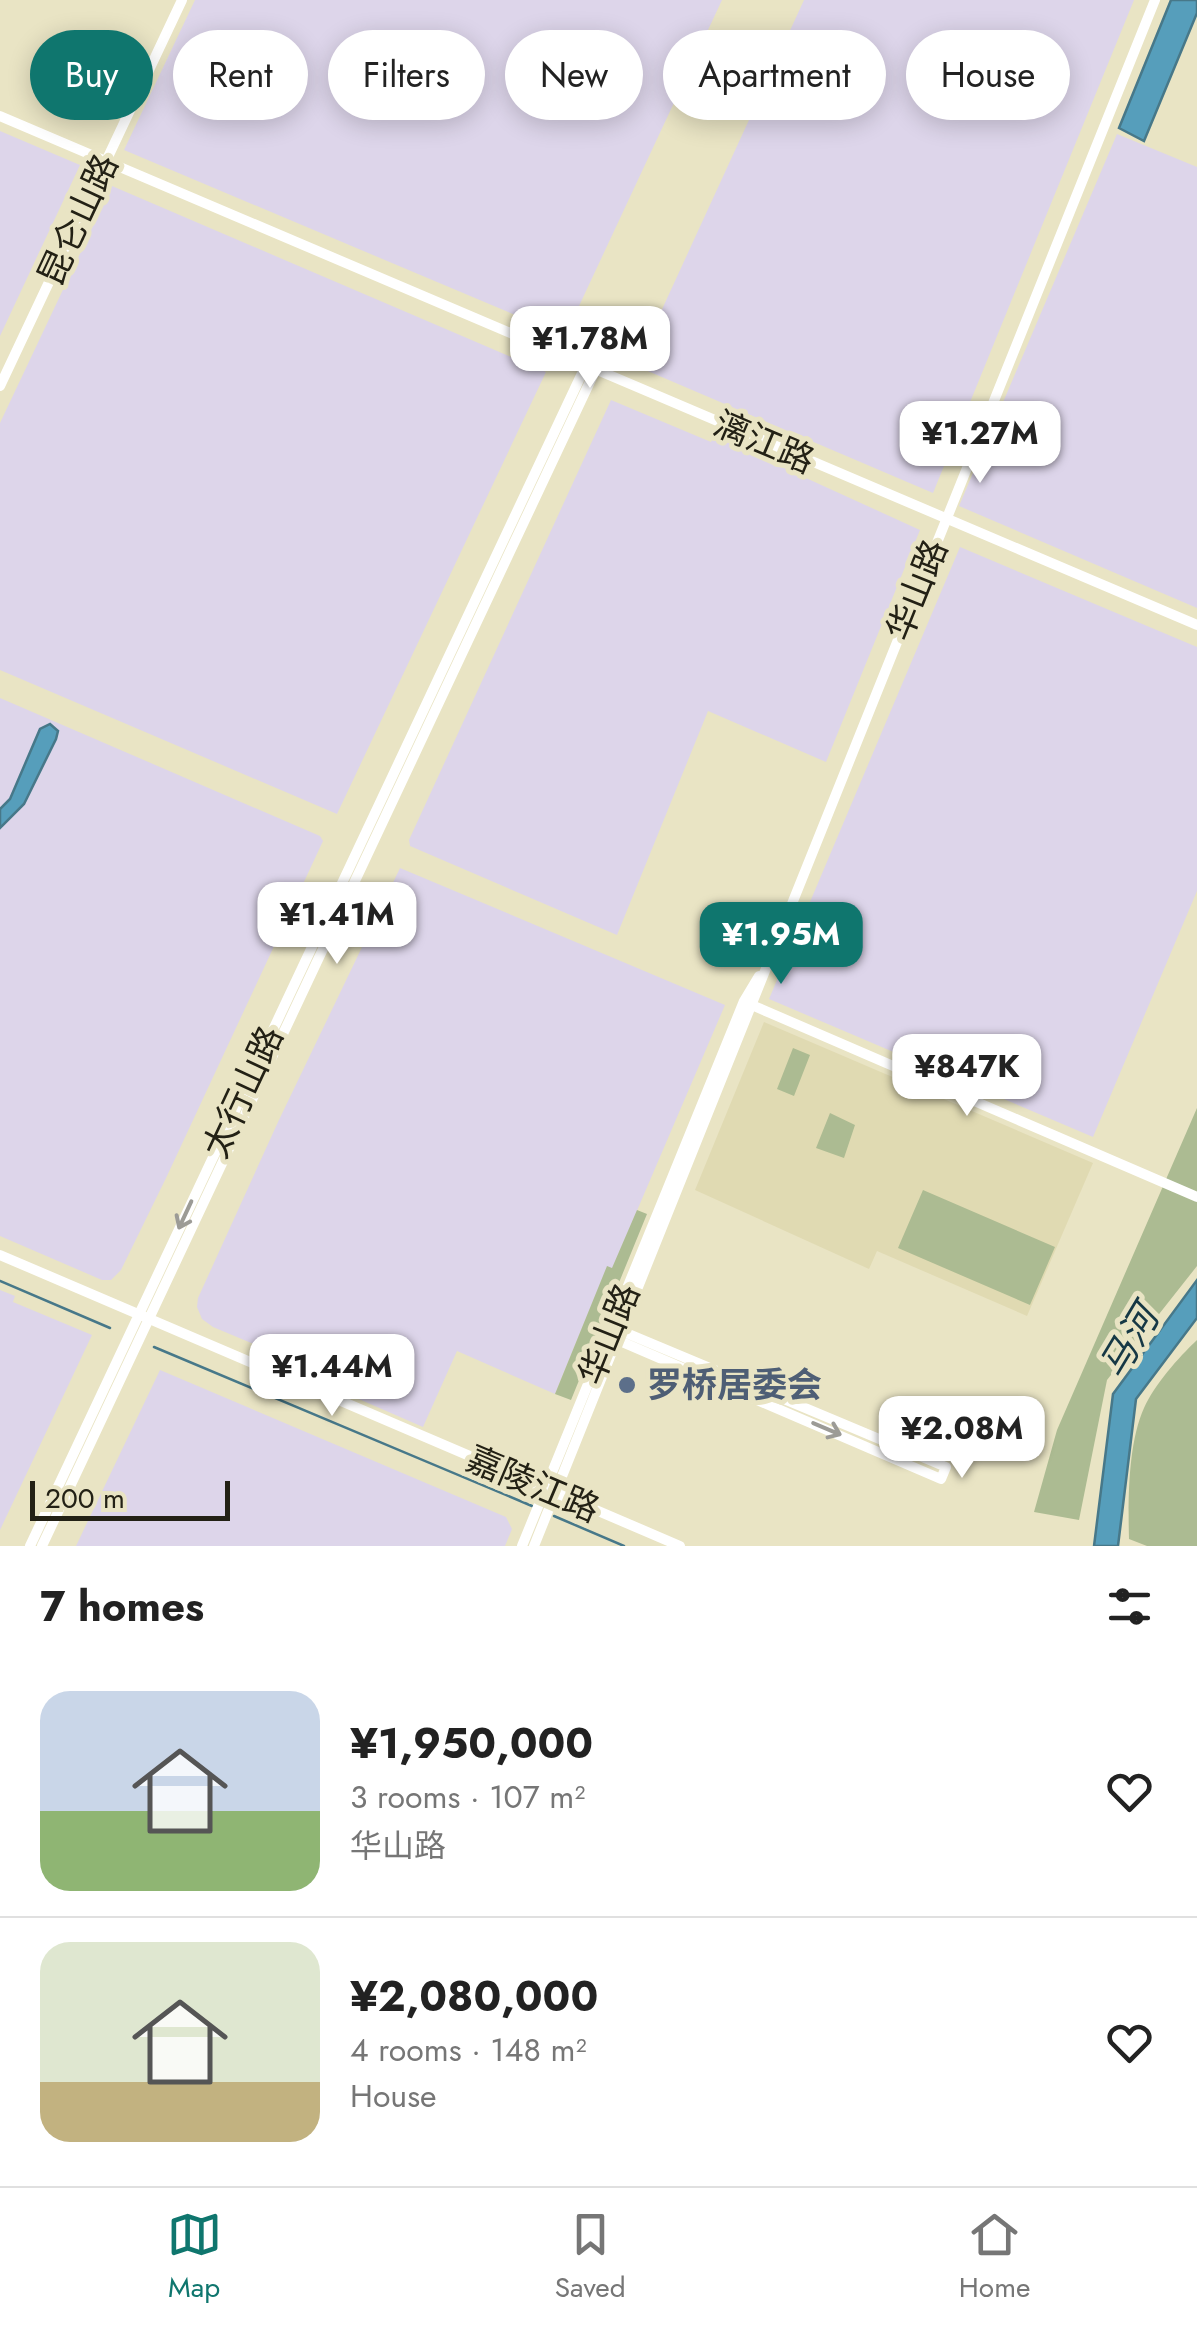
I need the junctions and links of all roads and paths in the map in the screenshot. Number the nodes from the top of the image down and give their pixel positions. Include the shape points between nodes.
1 (182, 0) edge
2 (1155, 0) edge
3 (0, 116) edge
4 (106, 161) junction
5 (590, 369) junction
6 (0, 386) edge
7 (946, 518) junction
8 (1197, 625) edge
9 (769, 957) junction
10 (754, 1006) junction
11 (1197, 1196) edge
12 (0, 1255) edge
13 (138, 1314) junction
14 (150, 1320) junction
15 (615, 1333) junction
16 (551, 1492) junction
17 (30, 1546) edge
18 (42, 1546) edge
19 (522, 1546) edge
20 (534, 1546) edge
21 (680, 1546) edge

1 - 4 street, 昆仑山路
2 - 7 street, 华山路
3 - 4 street, 漓江路
4 - 5 street, 漓江路
4 - 6 street, 昆仑山路
5 - 7 street, 漓江路
5 -> 13 street, 太行山路
5 - 14 street, 太行山路
7 - 8 street, 漓江路
7 - 9 street, 华山路
9 - 10 street, 华山路
9 - 15 street, 华山路 via 744,1002
10 - 11 street
10 - 15 street, 华山路
12 - 13 street, 嘉陵江路
13 - 14 street, 嘉陵江路
13 - 17 street, 太行山路
14 - 16 street, 嘉陵江路
14 - 18 street, 太行山路
15 -> 15 street via 941,1478 946,1468
15 - 16 street, 华山路
16 - 19 street, 华山路
16 - 20 street, 华山路
16 - 21 street, 嘉陵江路

